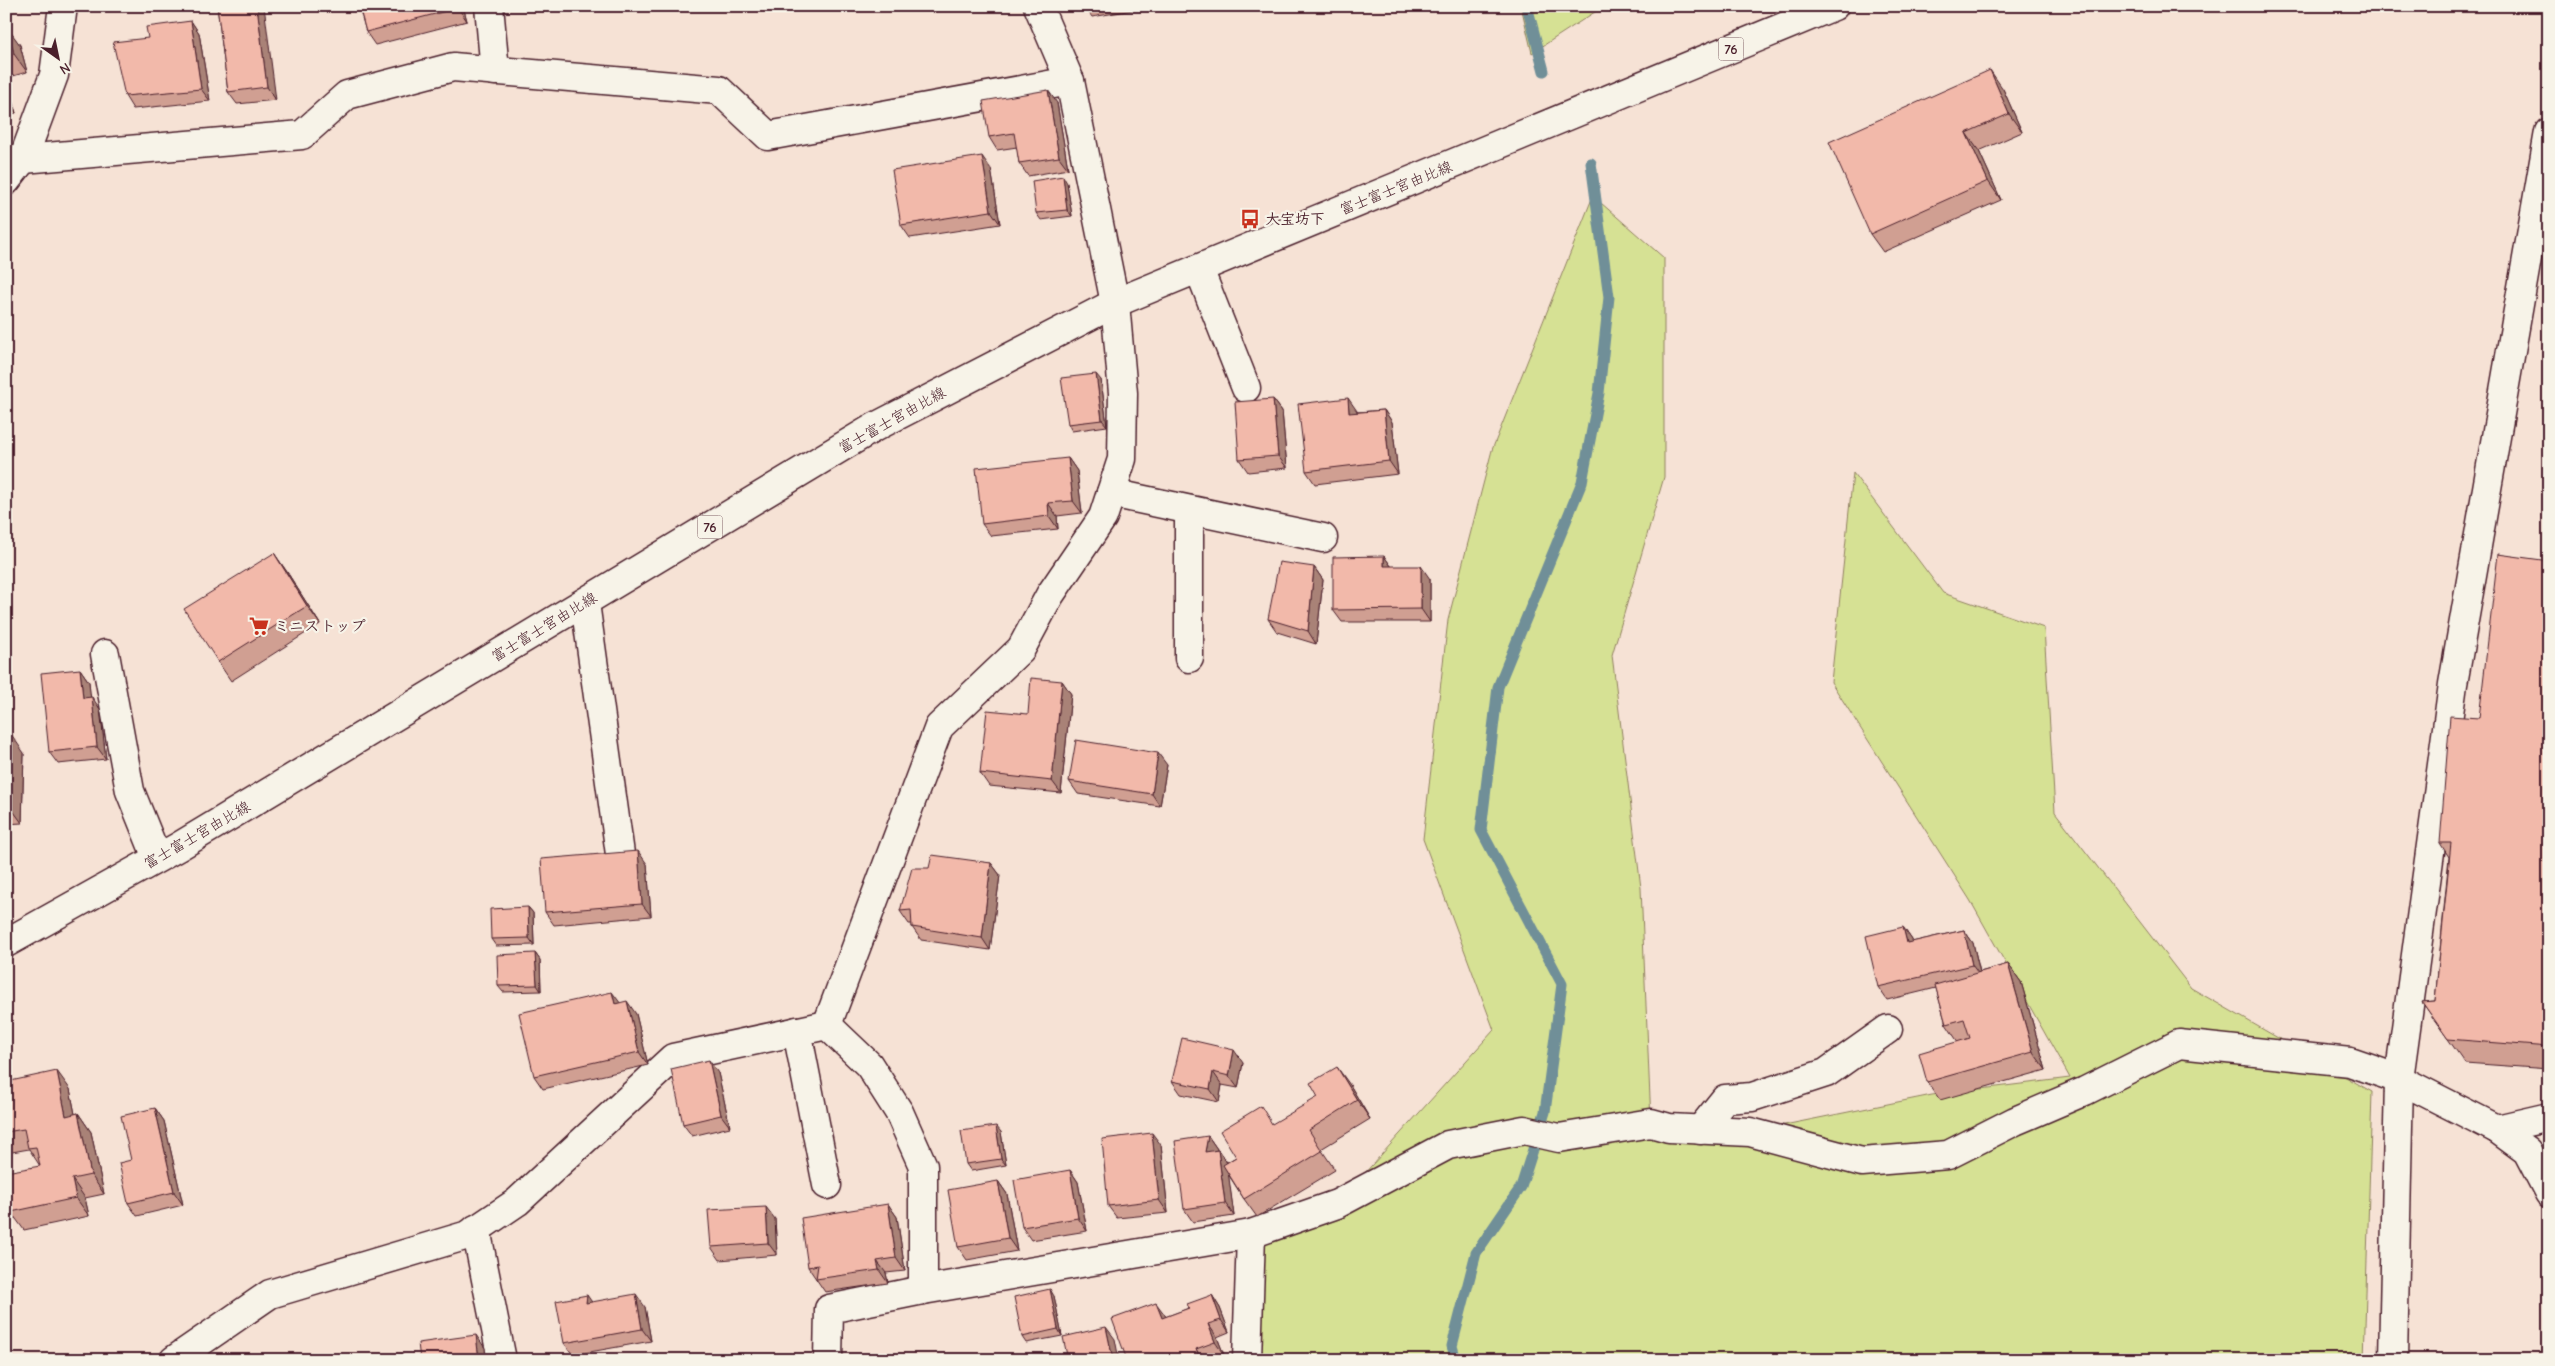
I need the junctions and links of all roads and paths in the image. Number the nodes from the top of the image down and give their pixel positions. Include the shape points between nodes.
1 (63, 6) edge
2 (488, 6) edge
3 (1038, 6) edge
4 (1834, 6) edge
5 (495, 72) junction
6 (1070, 81) junction
7 (2549, 132) edge
8 (23, 159) junction
9 (6, 181) edge
10 (1199, 269) junction
11 (1115, 303) junction
12 (1246, 388) dead end
13 (1111, 493) junction
14 (1189, 510) junction
15 (1323, 538) dead end
16 (585, 603) junction
17 (105, 654) dead end
18 (1189, 658) dead end
19 (620, 854) edge
20 (157, 858) junction
21 (6, 943) edge
22 (827, 1025) junction
23 (1888, 1029) dead end
24 (797, 1031) junction
25 (2399, 1079) junction
26 (2549, 1117) edge
27 (2497, 1129) junction
28 (1700, 1130) junction
29 (827, 1185) dead end
30 (2549, 1193) edge
31 (476, 1230) junction
32 (1250, 1234) junction
33 (923, 1290) junction
34 (174, 1360) edge
35 (502, 1360) edge
36 (828, 1360) edge
37 (1247, 1360) edge
38 (2393, 1360) edge

1 - 8 street via 54,75
2 - 5 street
3 - 6 street
4 - 10 street, 富士富士宮由比線 / 76
5 - 6 street via 719,90 768,136
5 - 8 street via 453,67 347,95 302,135
6 - 11 street
7 - 25 street via 2454,684
8 - 9 street
10 - 11 street, 富士富士宮由比線 / 76
10 - 12 street
11 - 13 street via 1123,393 1122,459
11 - 16 street, 富士富士宮由比線 / 76 via 875,427
13 - 14 street
13 - 22 street via 1103,517 1050,595 1021,649 939,727
14 - 15 street
14 - 18 street
16 - 19 street
16 - 20 street, 富士富士宮由比線 / 76
17 - 20 street via 130,791
20 - 21 street, 富士富士宮由比線 / 76
22 - 24 street
22 - 33 street via 869,1065 899,1112 923,1166
23 - 28 street via 1826,1073 1752,1097 1725,1099
24 - 29 street
24 - 31 street via 673,1058 517,1202
25 - 27 street
25 - 28 street via 2350,1062 2179,1044 2085,1091 2015,1120 1948,1155 1862,1162 1750,1132
25 - 38 street
26 - 27 street
27 - 30 street via 2526,1151
28 - 32 street via 1651,1123 1559,1138 1524,1130 1448,1145 1337,1204
31 - 34 street via 270,1294
31 - 35 street
32 - 33 street
32 - 37 street
33 - 36 street via 829,1309

